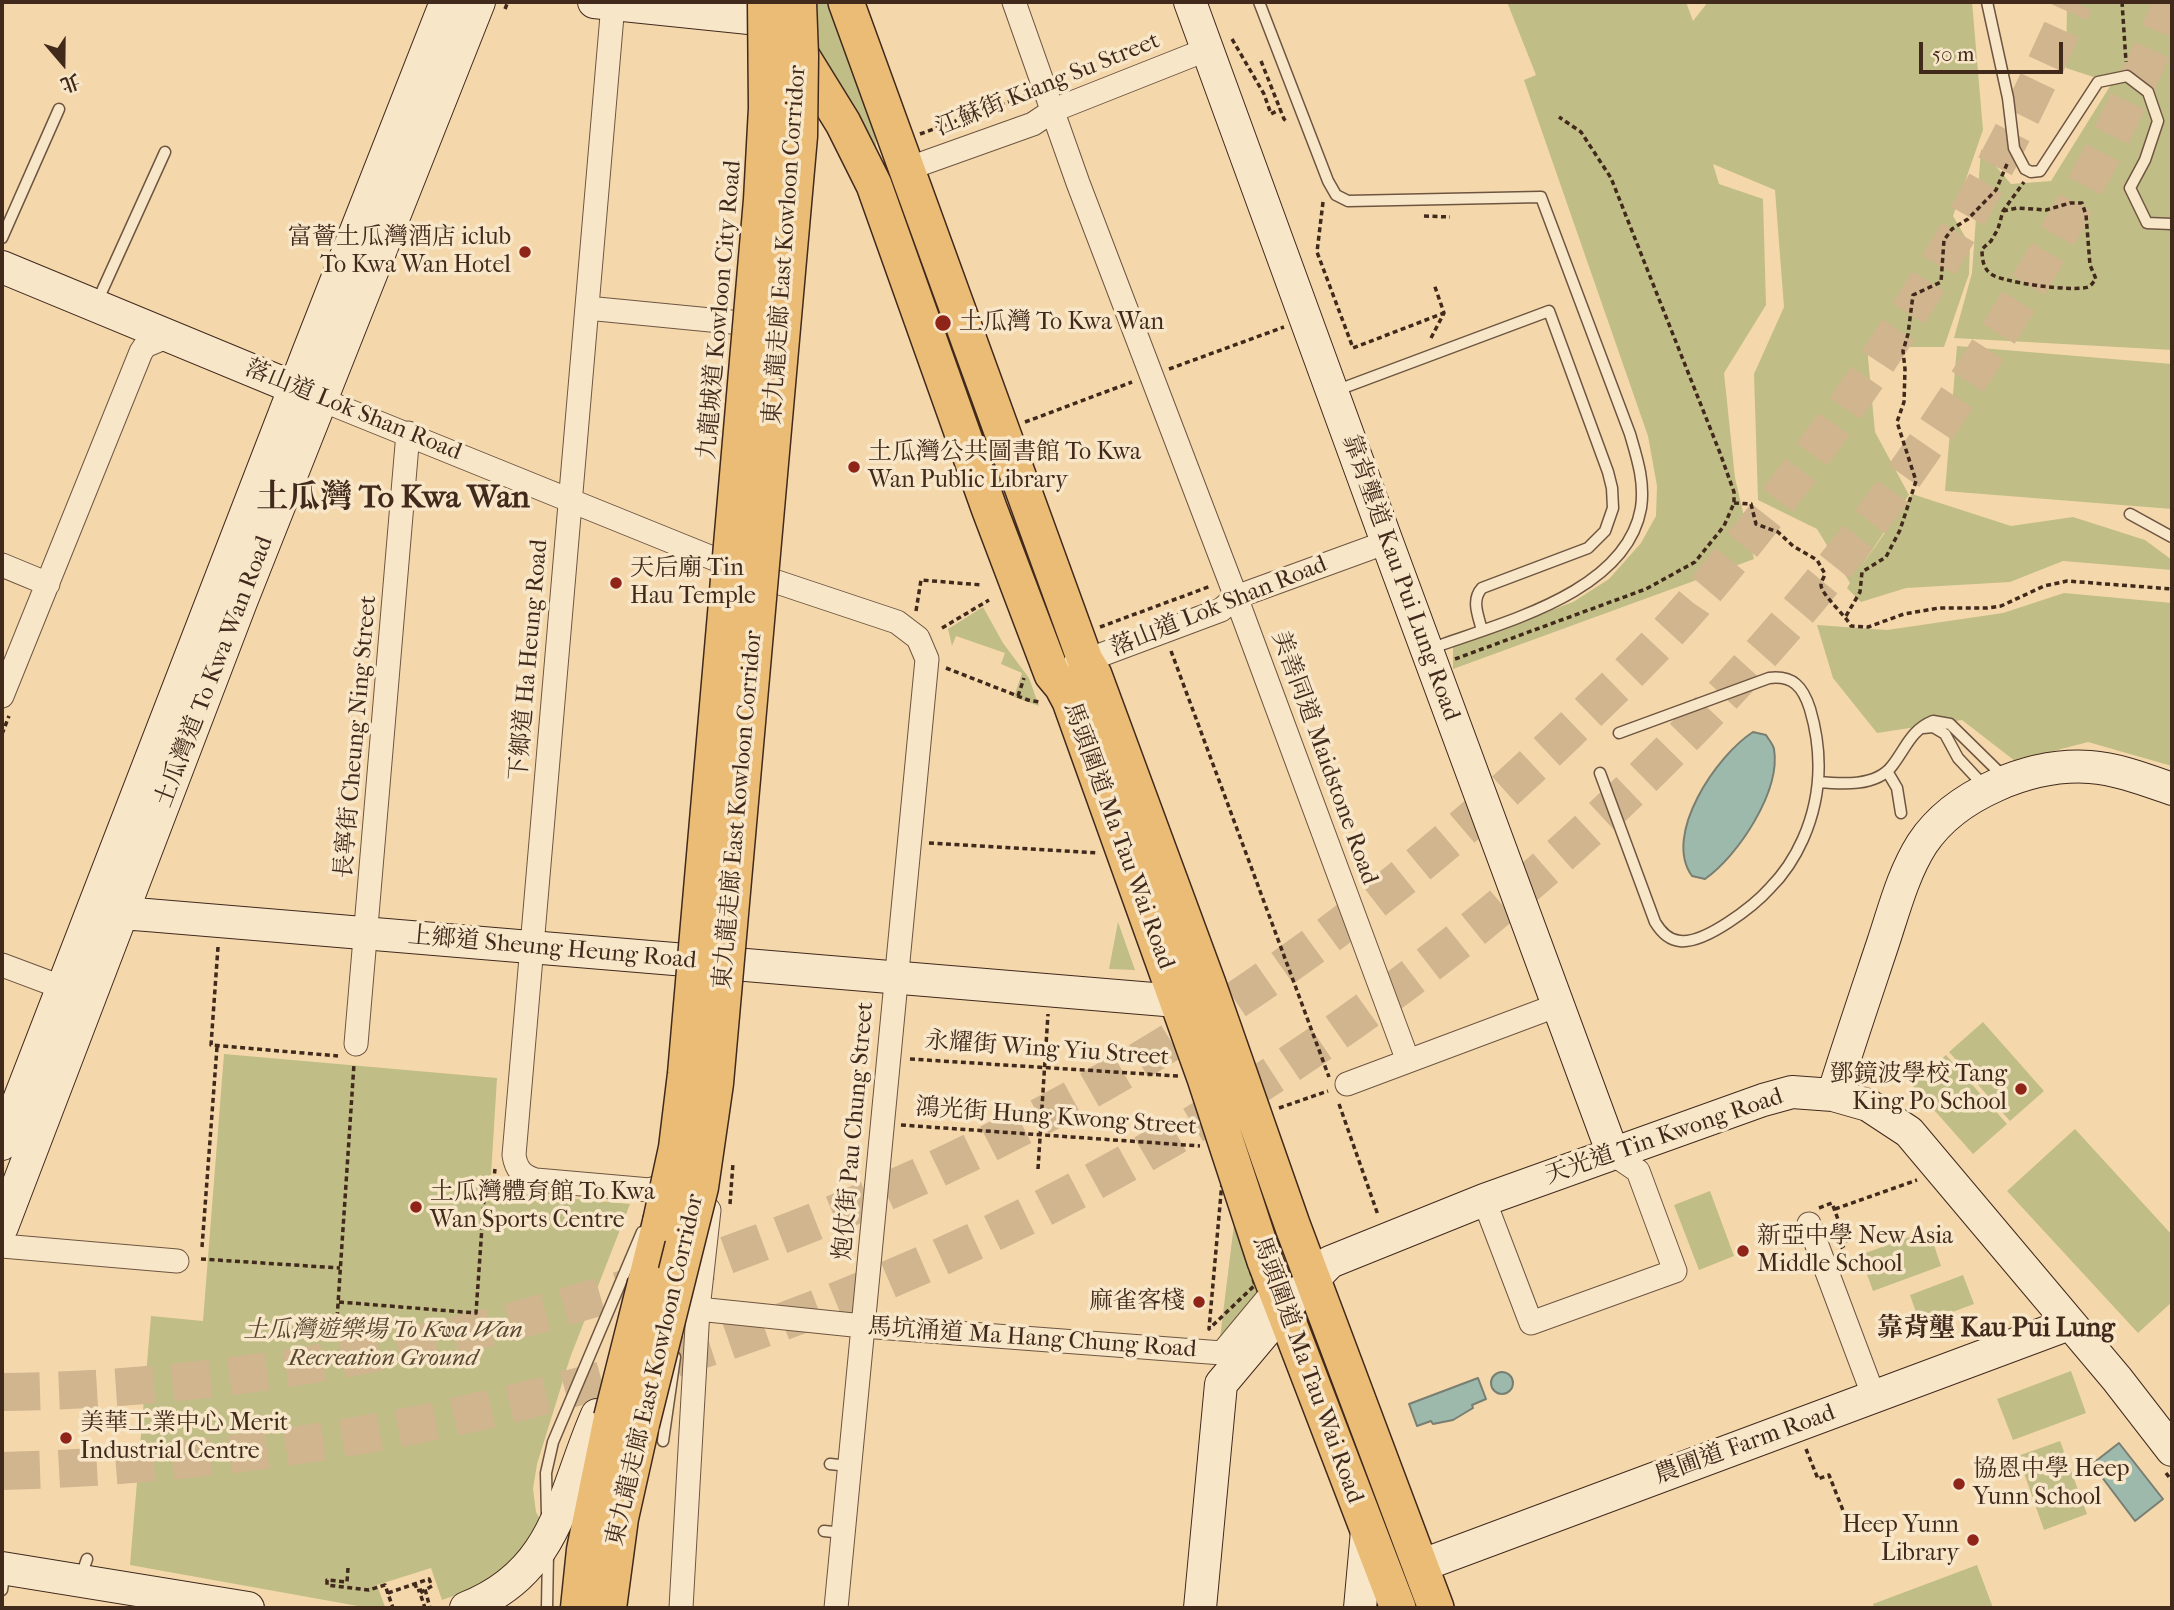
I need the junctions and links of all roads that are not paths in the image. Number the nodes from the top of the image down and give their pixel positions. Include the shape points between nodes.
1 (446, 2) edge
2 (846, 2) edge
3 (1014, 2) edge
4 (1190, 2) edge
5 (1259, 2) edge
6 (1987, 2) edge
7 (603, 3) edge
8 (781, 4) edge
9 (497, 5) edge
10 (1217, 39) junction
11 (59, 109) dead end
12 (1054, 110) junction
13 (165, 152) dead end
14 (907, 153) junction
15 (2172, 223) edge
16 (2, 238) edge
17 (2, 267) edge
18 (96, 305) junction
19 (587, 308) junction
20 (745, 323) junction
21 (792, 328) junction
22 (169, 336) junction
23 (1332, 392) junction
24 (308, 393) junction
25 (408, 433) junction
26 (570, 500) junction
27 (2130, 514) dead end
28 (2172, 537) edge
29 (1387, 542) junction
30 (724, 562) junction
31 (2, 565) edge
32 (771, 580) junction
33 (48, 583) junction
34 (1236, 597) junction
35 (1482, 629) junction
36 (1089, 645) junction
37 (1437, 656) junction
38 (934, 662) joint
39 (1040, 681) junction
40 (2, 696) edge
41 (1914, 732) junction
42 (1619, 733) dead end
43 (1887, 771) junction
44 (1600, 773) dead end
45 (1818, 782) junction
46 (1999, 786) junction
47 (2172, 789) edge
48 (1901, 813) dead end
49 (109, 908) junction
50 (367, 933) junction
51 (532, 947) junction
52 (690, 960) junction
53 (738, 964) junction
54 (2, 965) edge
55 (895, 977) junction
56 (76, 992) junction
57 (1177, 1001) junction
58 (1558, 1005) junction
59 (351, 1053) road end
60 (1408, 1061) junction
61 (1336, 1089) road end
62 (1833, 1095) junction
63 (2, 1144) edge
64 (1613, 1154) junction
65 (663, 1185) joint
66 (1484, 1200) junction
67 (710, 1204) junction
68 (1809, 1218) road end
69 (2, 1227) edge
70 (2, 1246) edge
71 (177, 1261) dead end
72 (1317, 1270) junction
73 (1272, 1294) junction
74 (691, 1303) junction
75 (2068, 1324) junction
76 (863, 1326) junction
77 (676, 1349) dead end
78 (1221, 1368) junction
79 (1874, 1397) junction
80 (628, 1424) junction
81 (2172, 1450) edge
82 (1367, 1531) junction
83 (548, 1540) junction
84 (1420, 1566) junction
85 (3, 1575) edge
86 (157, 1601) edge
87 (554, 1606) edge
88 (247, 1608) edge
89 (466, 1608) edge
90 (607, 1608) edge
91 (624, 1608) edge
92 (681, 1608) edge
93 (836, 1608) edge
94 (1200, 1608) edge
95 (1360, 1608) edge
96 (1398, 1608) edge
97 (1436, 1608) edge

1 - 24 street, 土瓜灣道 To Kwa Wan Road
2 - 14 main road, 馬頭圍道 Ma Tau Wai Road
3 - 12 street, 美善同道 Maidstone Road
4 - 10 street, 靠背壟道 Kau Pui Lung Road
5 - 35 lane via 1336,195 1348,201 1541,197 1630,434 1641,473 1641,508 1616,558 1560,600
6 - 15 lane via 2014,148 2021,163 2031,172 2040,171 2098,82 2127,76 2148,92 2158,121 2130,188 2147,223
7 - 8 street via 764,19
7 - 19 street, 下鄉道 Ha Heung Road
8 - 39 main road, 馬頭圍道 Ma Tau Wai Road via 874,185 989,508
8 - 80 highway, 東九龍走廊 East Kowloon Corridor, bridge via 799,56 797,147 715,1083 699,1187
9 - 24 street, 土瓜灣道 To Kwa Wan Road
10 - 12 street, 江蘇街 Kiang Su Street
10 - 23 street, 靠背壟道 Kau Pui Lung Road
11 - 16 lane
12 - 14 street, 江蘇街 Kiang Su Street via 1033,124
12 - 34 street, 美善同道 Maidstone Road
13 - 18 lane
14 - 36 main road, 馬頭圍道 Ma Tau Wai Road
17 - 18 street, 落山道 Lok Shan Road
18 - 22 street, 落山道 Lok Shan Road
19 - 20 street
19 - 26 street, 下鄉道 Ha Heung Road
20 - 21 street
20 - 21 street, 九龍城道 Kowloon City Road via 759,160 772,141 787,139 799,145 807,163
20 - 30 street, 九龍城道 Kowloon City Road
21 - 32 street, 九龍城道 Kowloon City Road
22 - 24 street, 落山道 Lok Shan Road
22 - 33 street via 141,352
23 - 29 street, 靠背壟道 Kau Pui Lung Road
23 - 35 lane via 1549,311 1608,472 1613,508 1605,531 1588,548 1482,588 1476,607
24 - 25 street, 落山道 Lok Shan Road
24 - 49 street, 土瓜灣道 To Kwa Wan Road
25 - 26 street, 落山道 Lok Shan Road
25 - 50 street, 長寧街 Cheung Ning Street
26 - 30 street, 落山道 Lok Shan Road
26 - 51 street, 下鄉道 Ha Heung Road
27 - 28 lane
29 - 34 street, 落山道 Lok Shan Road
29 - 37 street, 靠背壟道 Kau Pui Lung Road
30 - 32 street, 落山道 Lok Shan Road
30 - 52 street, 九龍城道 Kowloon City Road
31 - 33 street
32 - 38 street, 落山道 Lok Shan Road via 897,622 918,638
32 - 53 street, 九龍城道 Kowloon City Road
33 - 40 street
34 - 36 street, 落山道 Lok Shan Road via 1221,610
34 - 60 street, 美善同道 Maidstone Road
35 - 37 lane
36 - 39 street, 落山道 Lok Shan Road
36 - 72 main road, 馬頭圍道 Ma Tau Wai Road via 1094,675
37 - 58 street, 靠背壟道 Kau Pui Lung Road
38 - 55 street, 炮仗街 Pau Chung Street
39 - 57 main road, 馬頭圍道 Ma Tau Wai Road via 1070,701
41 - 43 lane
41 - 46 lane via 1926,727 1939,729 1958,758
41 - 46 lane via 1933,721 1950,724
42 - 45 lane via 1769,678 1787,678 1803,692 1812,718
43 - 45 lane via 1854,783
43 - 48 lane via 1897,788
44 - 45 lane via 1656,922 1666,936 1680,941 1697,938 1730,921 1770,889 1802,839
46 - 47 street via 2046,770 2089,767
46 - 62 street via 1961,806 1934,828 1911,865
49 - 50 street, 上鄉道 Sheung Heung Road
49 - 56 street, 土瓜灣道 To Kwa Wan Road
50 - 51 street, 上鄉道 Sheung Heung Road
50 - 59 street, 長寧街 Cheung Ning Street
51 - 52 street, 上鄉道 Sheung Heung Road
51 - 65 street, 下鄉道 Ha Heung Road via 514,1154 517,1168 536,1180 650,1190
52 - 53 street, 上鄉道 Sheung Heung Road
52 - 65 street, 九龍城道 Kowloon City Road via 672,1169
53 - 55 street, 上鄉道 Sheung Heung Road
53 - 67 street, 九龍城道 Kowloon City Road
54 - 56 street
55 - 57 street, 上鄉道 Sheung Heung Road
55 - 76 street, 炮仗街 Pau Chung Street
56 - 63 street, 土瓜灣道 To Kwa Wan Road
56 - 69 street, 土瓜灣道 To Kwa Wan Road
57 - 73 main road, 馬頭圍道 Ma Tau Wai Road
58 - 60 street
58 - 64 street, 靠背壟道 Kau Pui Lung Road
60 - 61 street
62 - 64 street, 天光道 Tin Kwong Road via 1782,1094
62 - 75 street, 天光道 Tin Kwong Road via 1868,1105 1909,1132
64 - 66 street, 天光道 Tin Kwong Road
64 - 66 street via 1638,1171 1675,1271 1531,1323
66 - 72 street, 天光道 Tin Kwong Road
67 - 74 street, 九龍城道 Kowloon City Road
67 - 83 lane via 672,1205 644,1227 553,1442 546,1473
68 - 79 street
70 - 71 street
72 - 73 street, 天光道 Tin Kwong Road
72 - 84 main road, 馬頭圍道 Ma Tau Wai Road
73 - 78 street, 馬坑涌道 Ma Hang Chung Road
73 - 82 main road, 馬頭圍道 Ma Tau Wai Road
74 - 76 street, 馬坑涌道 Ma Hang Chung Road
74 - 92 street, 九龍城道 Kowloon City Road
75 - 79 street, 農圃道 Farm Road
75 - 81 street, 天光道 Tin Kwong Road
76 - 78 street, 馬坑涌道 Ma Hang Chung Road
76 - 93 street, 炮仗街 Pau Chung Street via 839,1465 834,1532
77 - 80 lane
78 - 94 street
79 - 84 street, 農圃道 Farm Road
80 - 83 street
80 - 87 highway, 東九龍走廊 East Kowloon Corridor via 586,1550
80 - 90 highway, 東九龍走廊 East Kowloon Corridor
80 - 91 highway
82 - 95 street
82 - 96 main road, 馬頭圍道 Ma Tau Wai Road
83 - 87 lane
83 - 89 street via 518,1579
84 - 97 main road, 馬頭圍道 Ma Tau Wai Road
85 - 86 street via 84,1570
86 - 88 street

